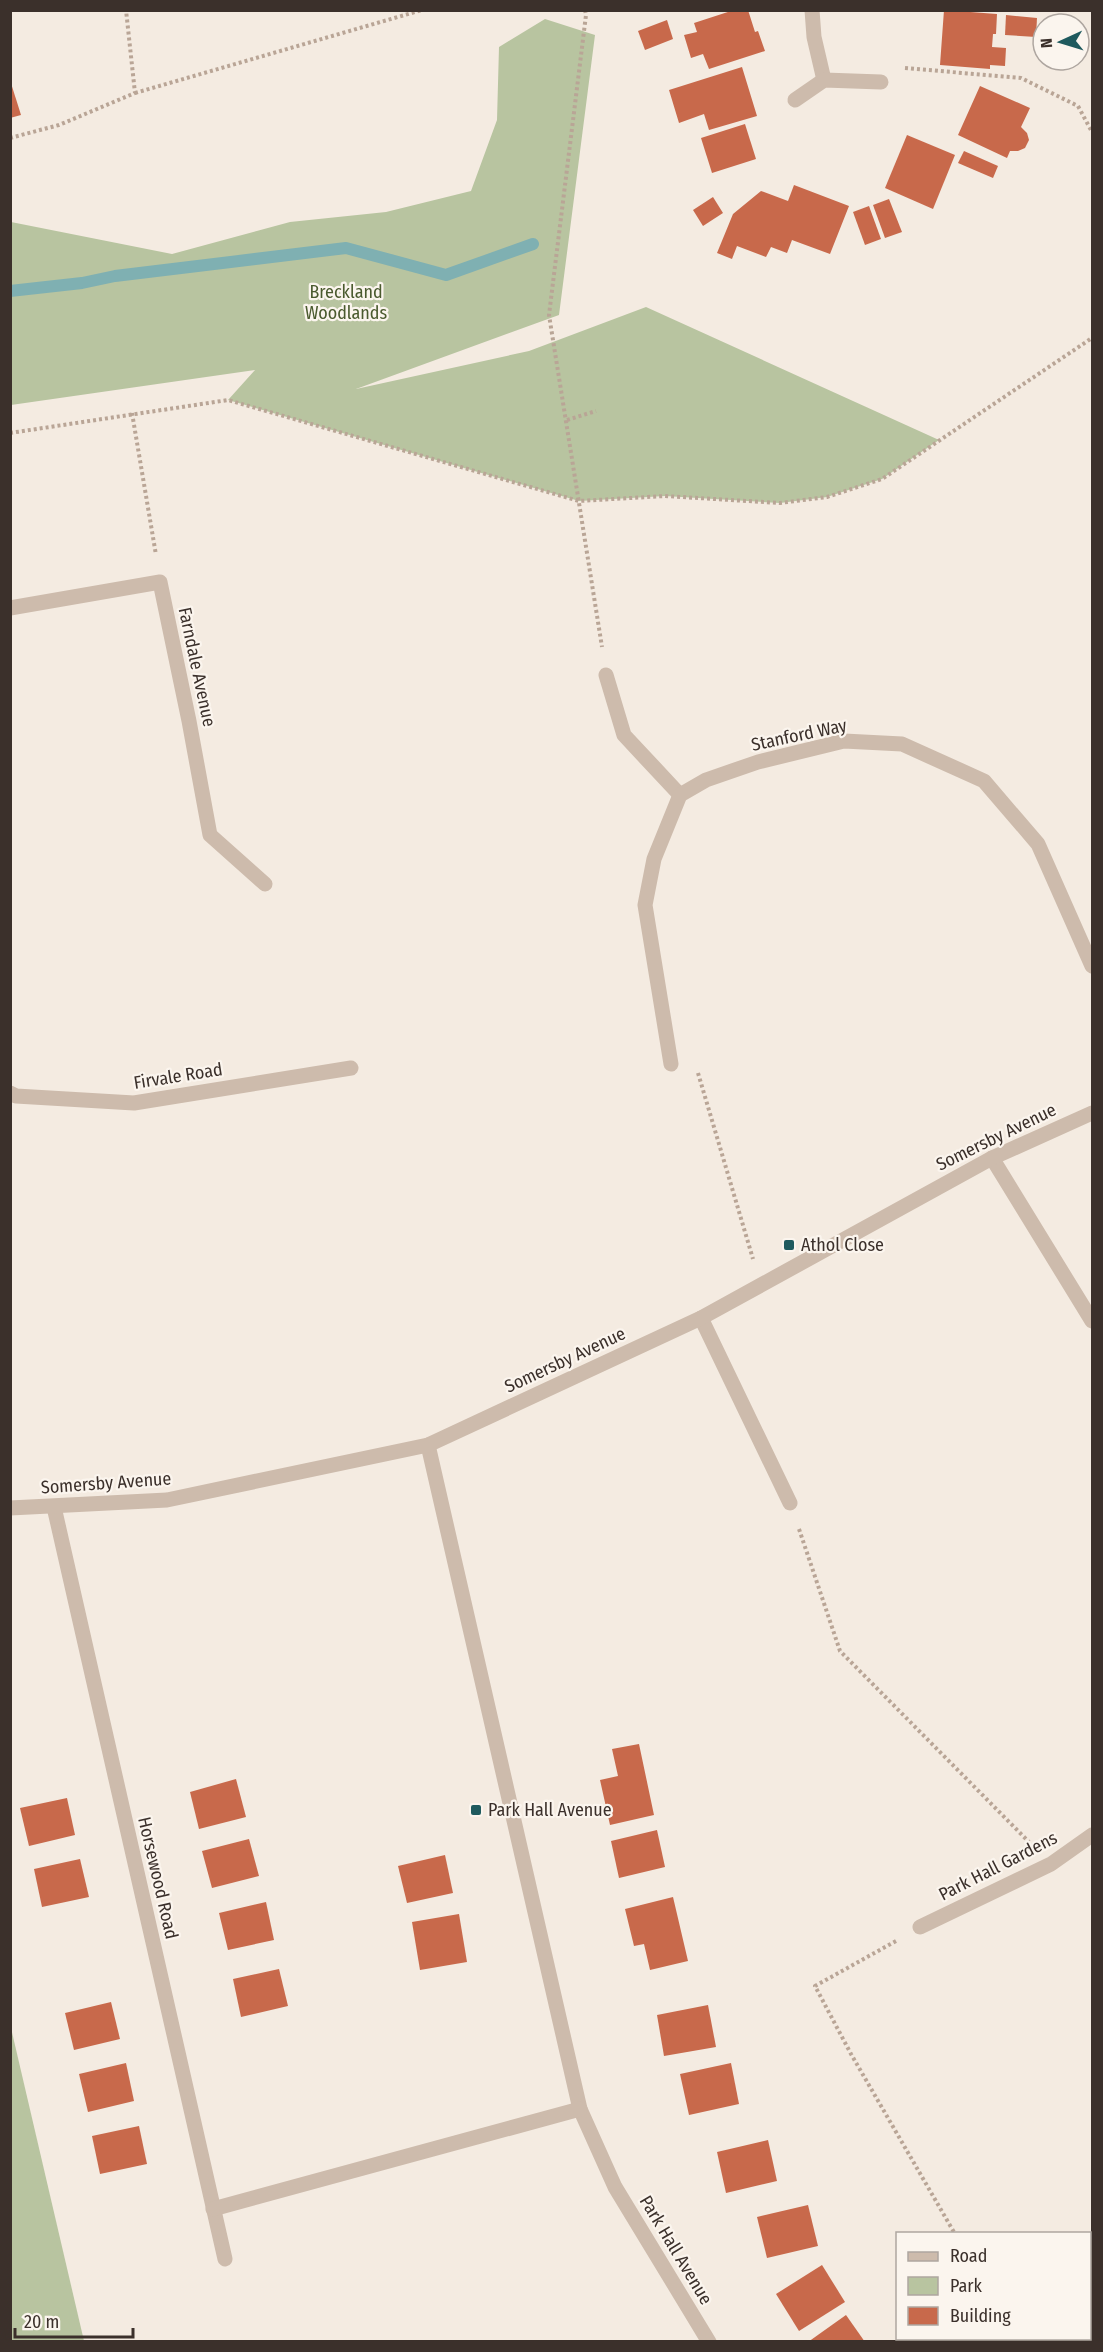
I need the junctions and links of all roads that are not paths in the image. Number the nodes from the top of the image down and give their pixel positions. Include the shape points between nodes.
1 (812, 10) edge
2 (824, 80) junction
3 (880, 82) road end
4 (795, 100) dead end
5 (10, 608) edge
6 (606, 675) road end
7 (680, 795) junction
8 (265, 884) dead end
9 (1092, 966) edge
10 (671, 1064) road end
11 (351, 1068) dead end
12 (10, 1093) edge
13 (1092, 1113) edge
14 (992, 1158) junction
15 (701, 1318) junction
16 (1092, 1321) edge
17 (428, 1445) junction
18 (790, 1503) road end
19 (54, 1507) junction
20 (10, 1508) edge
21 (1092, 1835) edge
22 (920, 1927) road end
23 (580, 2109) junction
24 (213, 2209) junction
25 (225, 2259) dead end
26 (709, 2342) edge

1 - 2 street
2 - 3 street
2 - 4 street
5 - 8 street, Farndale Avenue via 160,582 210,835
6 - 7 street via 624,735
7 - 9 street, Stanford Way via 706,780 758,762 844,741 902,744 984,781 1038,844
7 - 10 street via 654,859 645,905
11 - 12 street, Firvale Road via 134,1103
13 - 14 street, Somersby Avenue
14 - 15 street, Somersby Avenue
14 - 16 street
15 - 17 street, Somersby Avenue
15 - 18 street
17 - 19 street, Somersby Avenue via 167,1500
17 - 23 street, Park Hall Avenue
19 - 20 street, Somersby Avenue
19 - 24 street, Horsewood Road
21 - 22 street, Park Hall Gardens via 1051,1864
23 - 24 street
23 - 26 street, Park Hall Avenue via 615,2187
24 - 25 street, Horsewood Road

